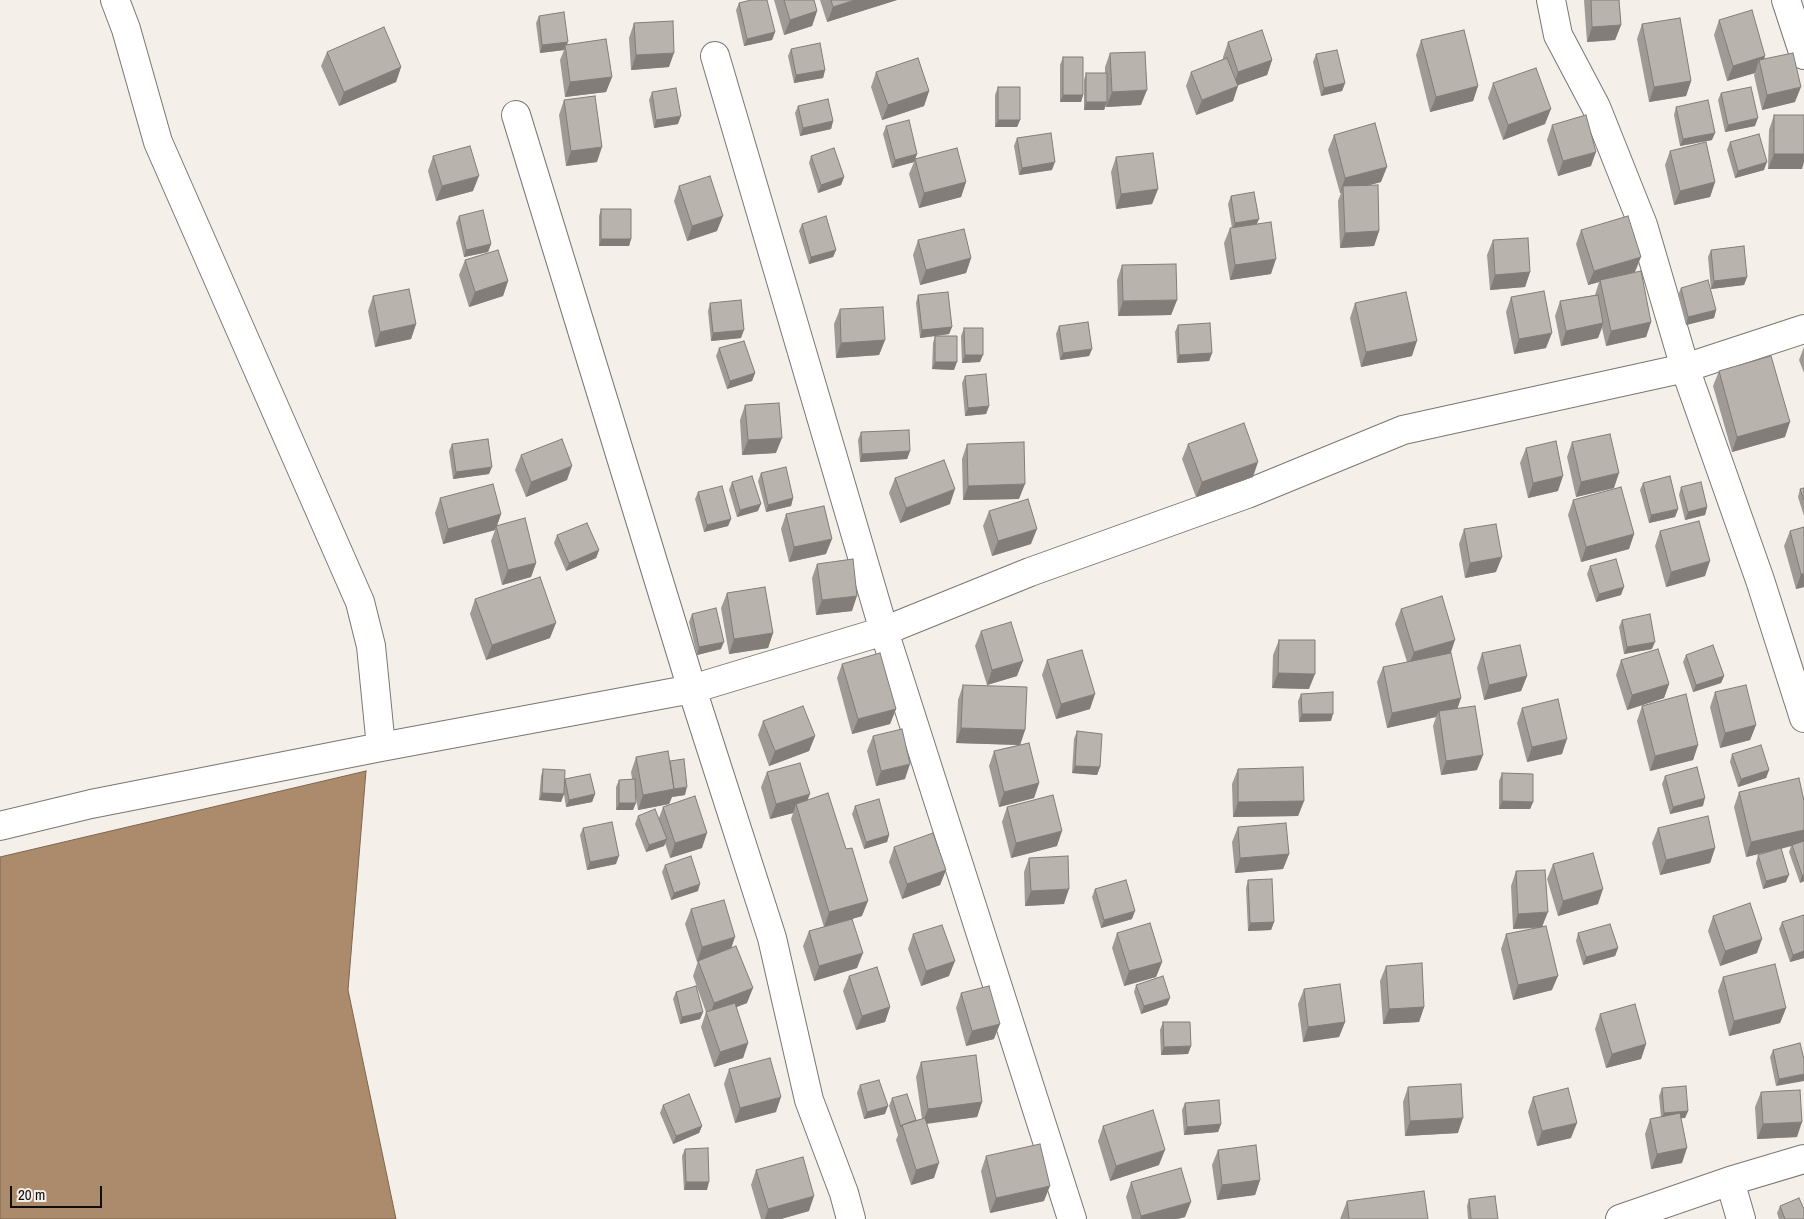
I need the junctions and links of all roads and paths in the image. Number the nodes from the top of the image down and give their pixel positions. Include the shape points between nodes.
1 (115, 0) edge
2 (1551, 0) edge
3 (1786, 0) edge
4 (1804, 55) edge
5 (715, 56) dead end
6 (516, 115) dead end
7 (1804, 329) edge
8 (1685, 368) junction
9 (884, 631) junction
10 (692, 689) junction
11 (1804, 718) edge
12 (381, 747) junction
13 (0, 826) edge
14 (1804, 1159) edge
15 (1730, 1181) junction
16 (851, 1219) edge
17 (1072, 1219) edge
18 (1620, 1219) edge
19 (1741, 1219) edge

1 - 12 street via 158,142 360,602 371,646
2 - 8 street via 1558,35 1596,108 1643,226
3 - 4 street
5 - 9 street
6 - 10 street
7 - 8 street
8 - 9 street via 1404,430 1247,494 1030,572
8 - 11 street via 1760,580
9 - 10 street
9 - 17 street
10 - 12 street
10 - 16 street via 772,938 810,1100
12 - 13 street via 101,802
14 - 15 street
15 - 18 street
15 - 19 street

